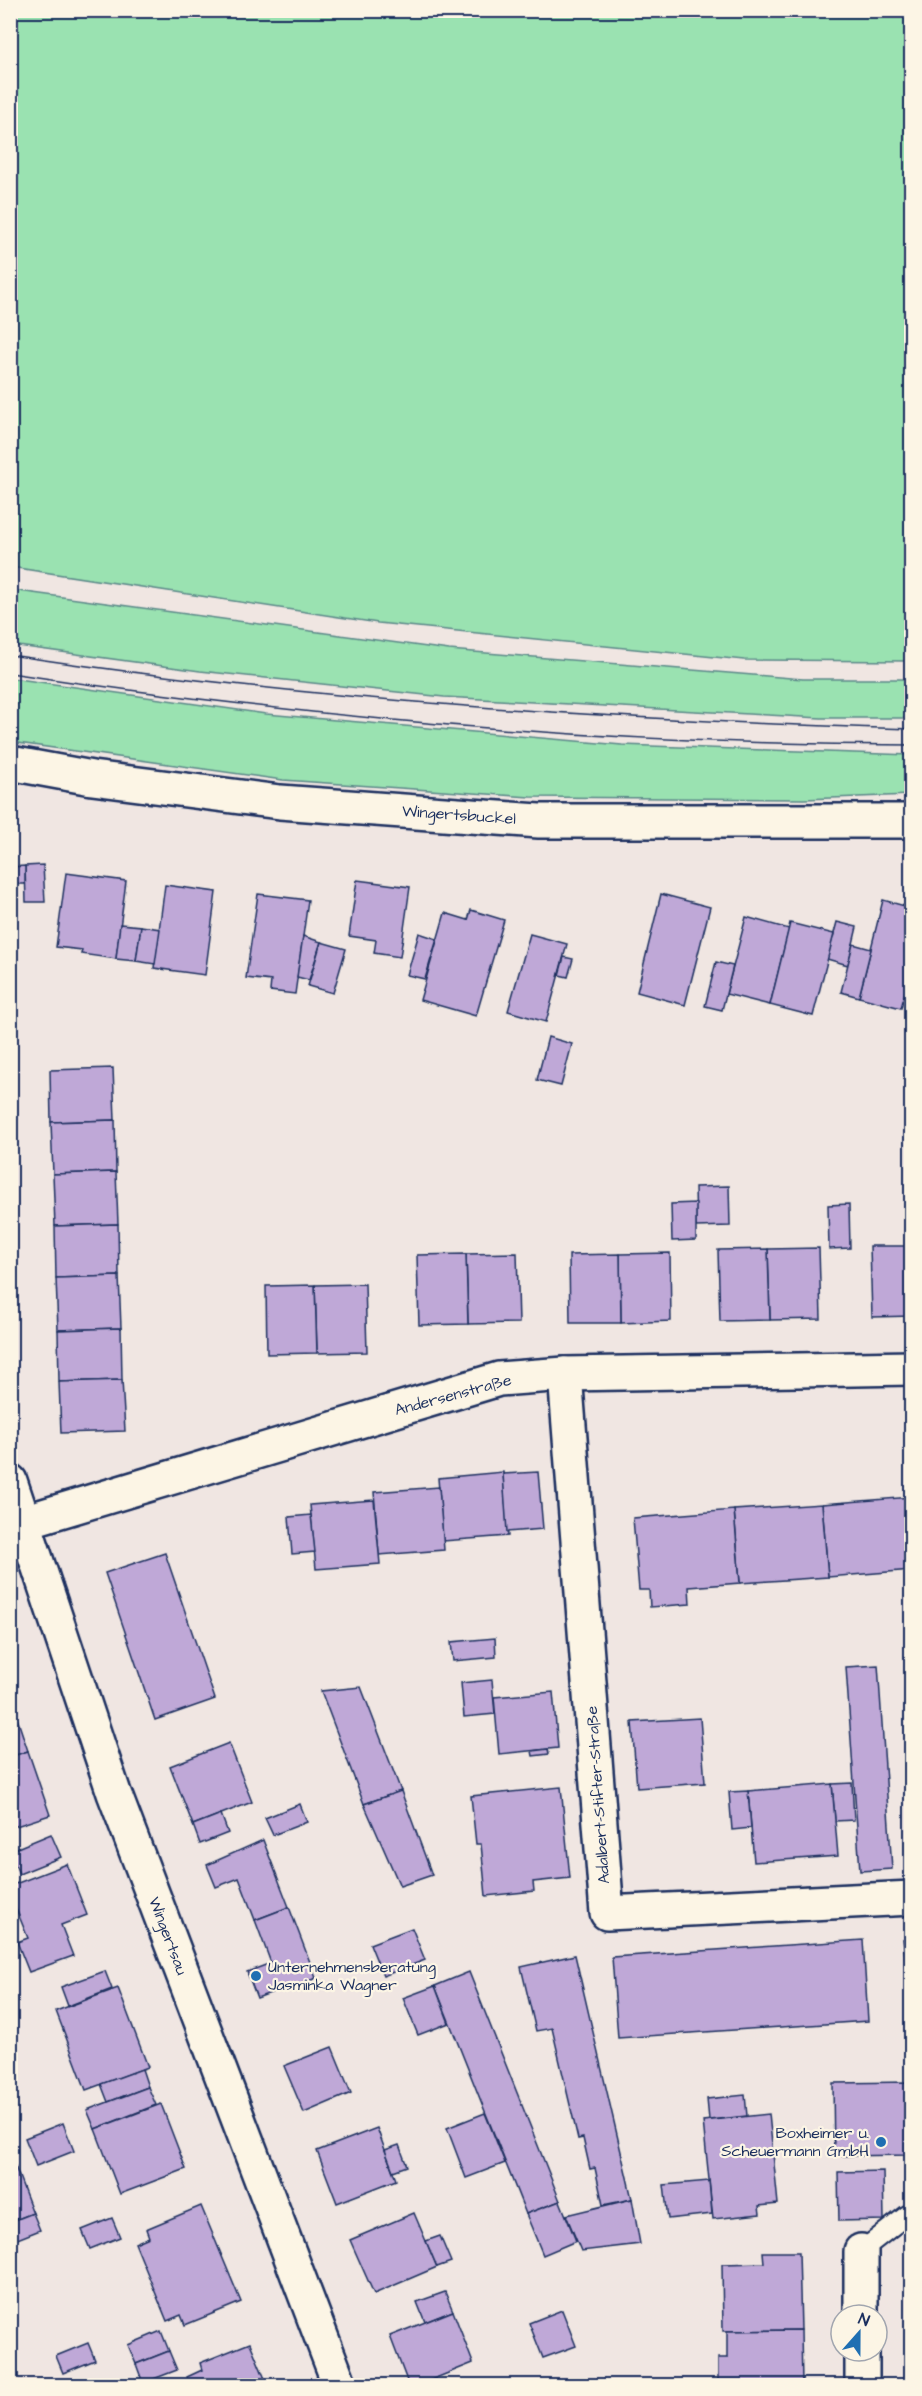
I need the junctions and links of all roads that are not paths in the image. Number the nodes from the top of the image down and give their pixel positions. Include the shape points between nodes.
1 (10, 763) edge
2 (912, 821) edge
3 (912, 1368) edge
4 (565, 1374) junction
5 (10, 1481) edge
6 (18, 1523) edge
7 (912, 1898) edge
8 (907, 2216) dead end
9 (861, 2252) joint
10 (861, 2303) edge
11 (862, 2363) edge
12 (340, 2385) edge
13 (862, 2385) edge

1 - 2 street, Wingertsbuckel via 280,802 539,821
3 - 4 street, Andersenstraße
4 - 6 street, Andersenstraße via 499,1379
4 - 7 street, Adalbert-Stifter-Straße via 608,1913
5 - 6 street, Wingertsau
6 - 12 street, Wingertsau via 114,1793
8 - 9 lane
9 - 10 street
11 - 13 street

